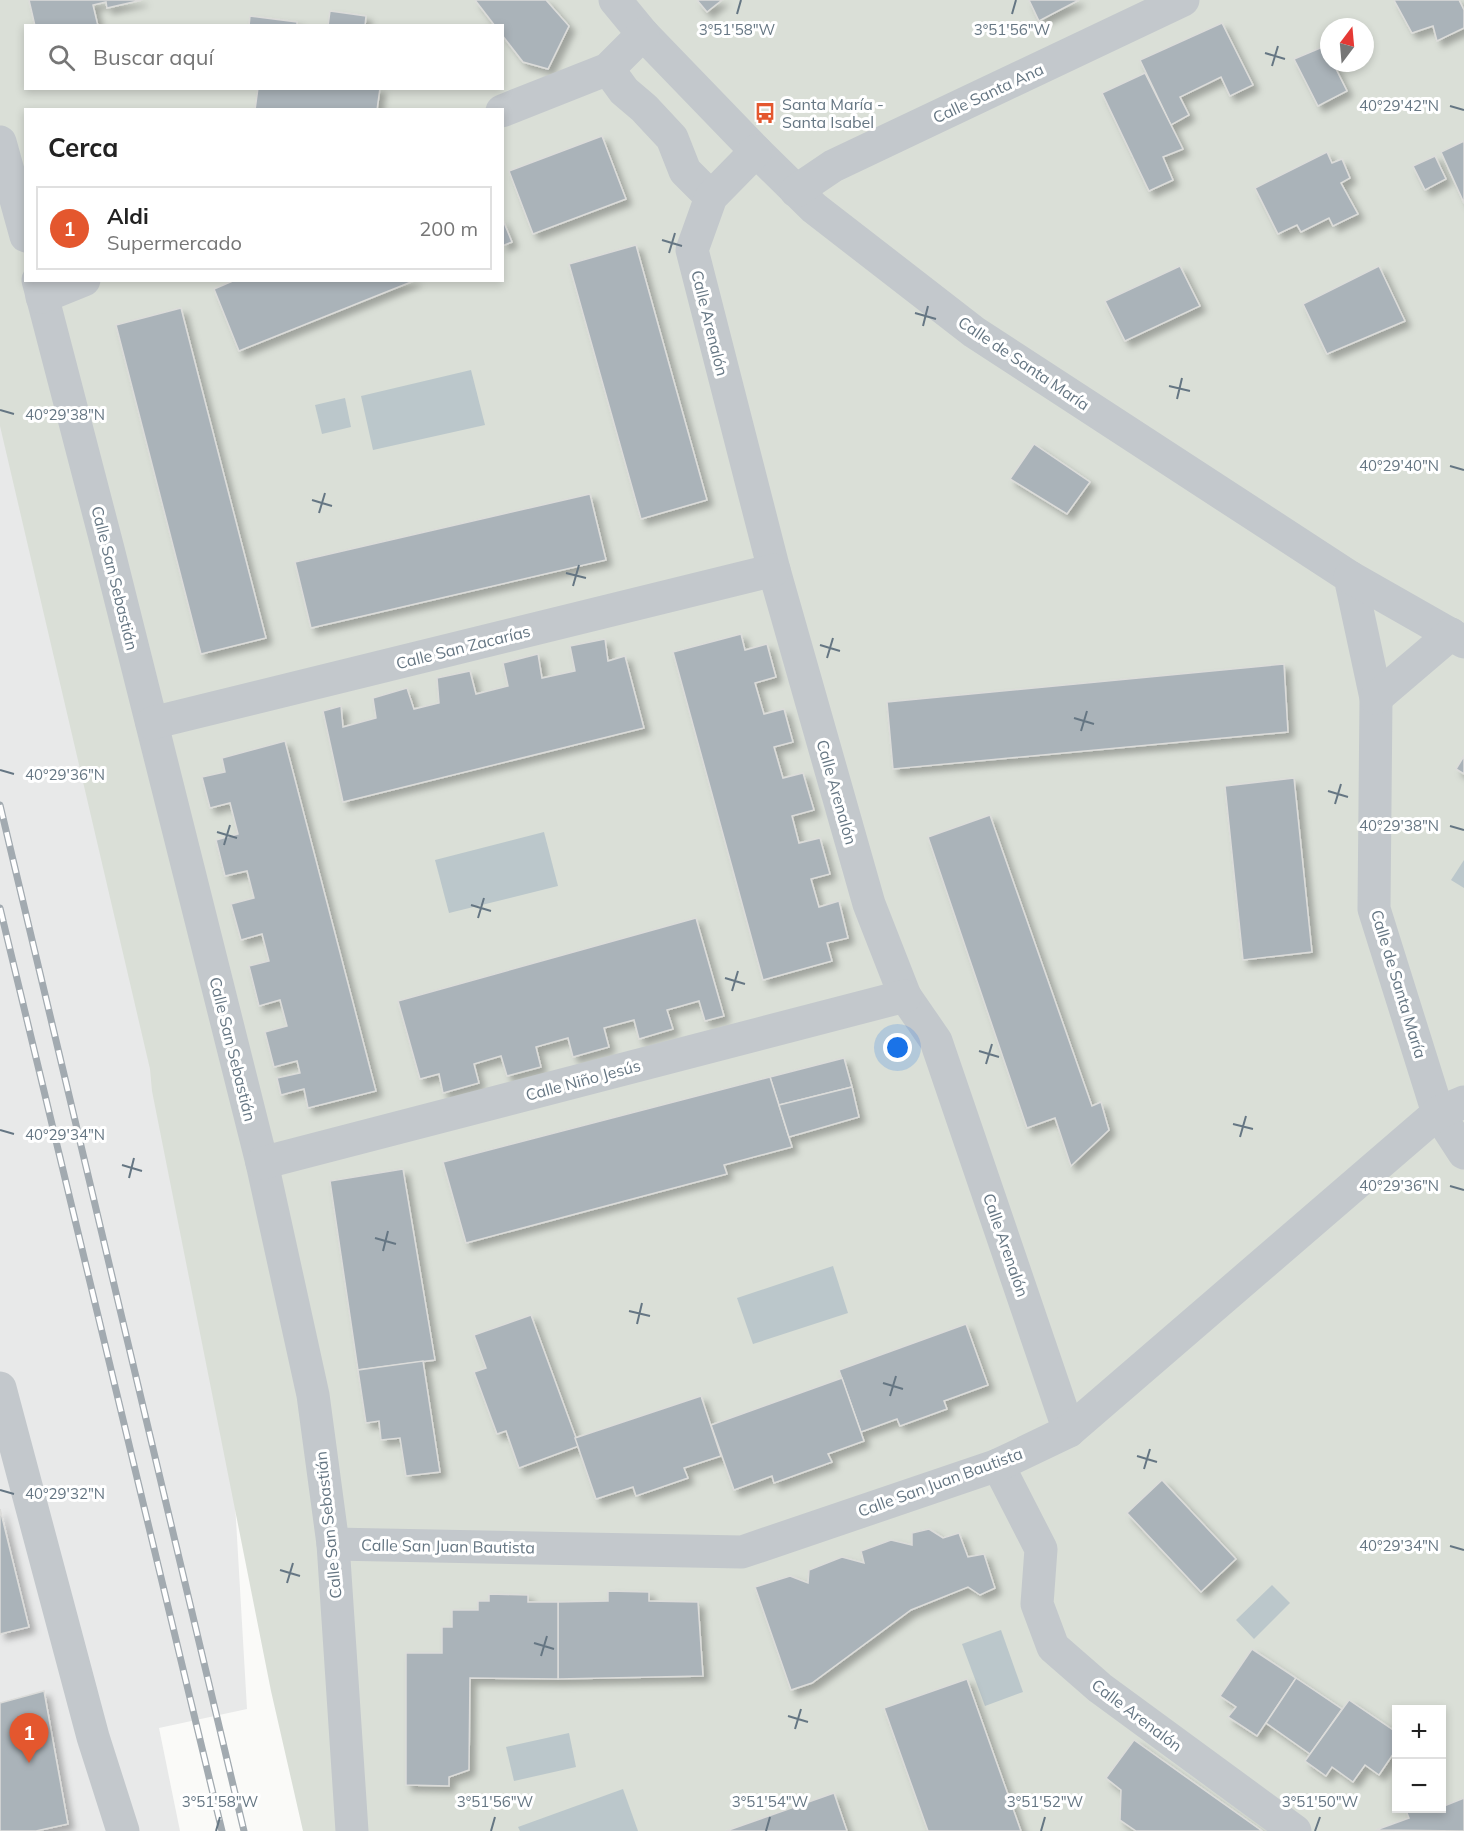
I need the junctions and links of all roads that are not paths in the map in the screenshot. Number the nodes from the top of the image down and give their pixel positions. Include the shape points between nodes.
1 (615, 0) edge
2 (1182, 0) edge
3 (643, 34) junction
4 (608, 69) junction
5 (504, 110) edge
6 (0, 142) edge
7 (756, 151) junction
8 (796, 190) junction
9 (711, 197) junction
10 (24, 229) edge
11 (74, 282) edge
12 (40, 289) edge
13 (774, 570) junction
14 (1350, 577) junction
15 (1457, 638) edge
16 (1376, 698) junction
17 (152, 723) junction
18 (905, 996) junction
19 (1451, 1107) edge
20 (1464, 1153) edge
21 (262, 1163) junction
22 (0, 1388) edge
23 (1069, 1431) junction
24 (998, 1465) junction
25 (333, 1544) junction
26 (123, 1831) edge
27 (352, 1831) edge
28 (1295, 1831) edge

1 - 3 street, Calle de Santa María
2 - 8 street, Calle Santa Ana via 833,166
3 - 4 street
3 - 7 street, Calle de Santa María
4 - 5 street
4 - 9 street via 624,91 672,138 686,171
6 - 10 street
7 - 8 street, Calle de Santa María
7 - 9 street, Calle Arenalón
8 - 14 street, Calle de Santa María via 974,332
9 - 13 street, Calle Arenalón via 693,250
11 - 12 street
12 - 17 street, Calle San Sebastián
13 - 17 street, Calle San Zacarías
13 - 18 street, Calle Arenalón via 869,904
14 - 15 street
14 - 16 street, Calle de Santa María
15 - 16 street
16 - 19 street, Calle de Santa María via 1374,909
17 - 21 street, Calle San Sebastián
18 - 21 street, Calle Niño Jesús
18 - 23 street, Calle Arenalón via 936,1041
19 - 20 street, Calle de Santa María
19 - 23 street, Calle San Juan Bautista
21 - 25 street, Calle San Sebastián via 313,1395
22 - 26 street via 93,1737
23 - 24 street, Calle San Juan Bautista
24 - 25 street, Calle San Juan Bautista via 742,1552
24 - 28 street, Calle Arenalón via 1041,1549 1037,1604 1053,1647 1100,1688
25 - 27 street, Calle San Sebastián

